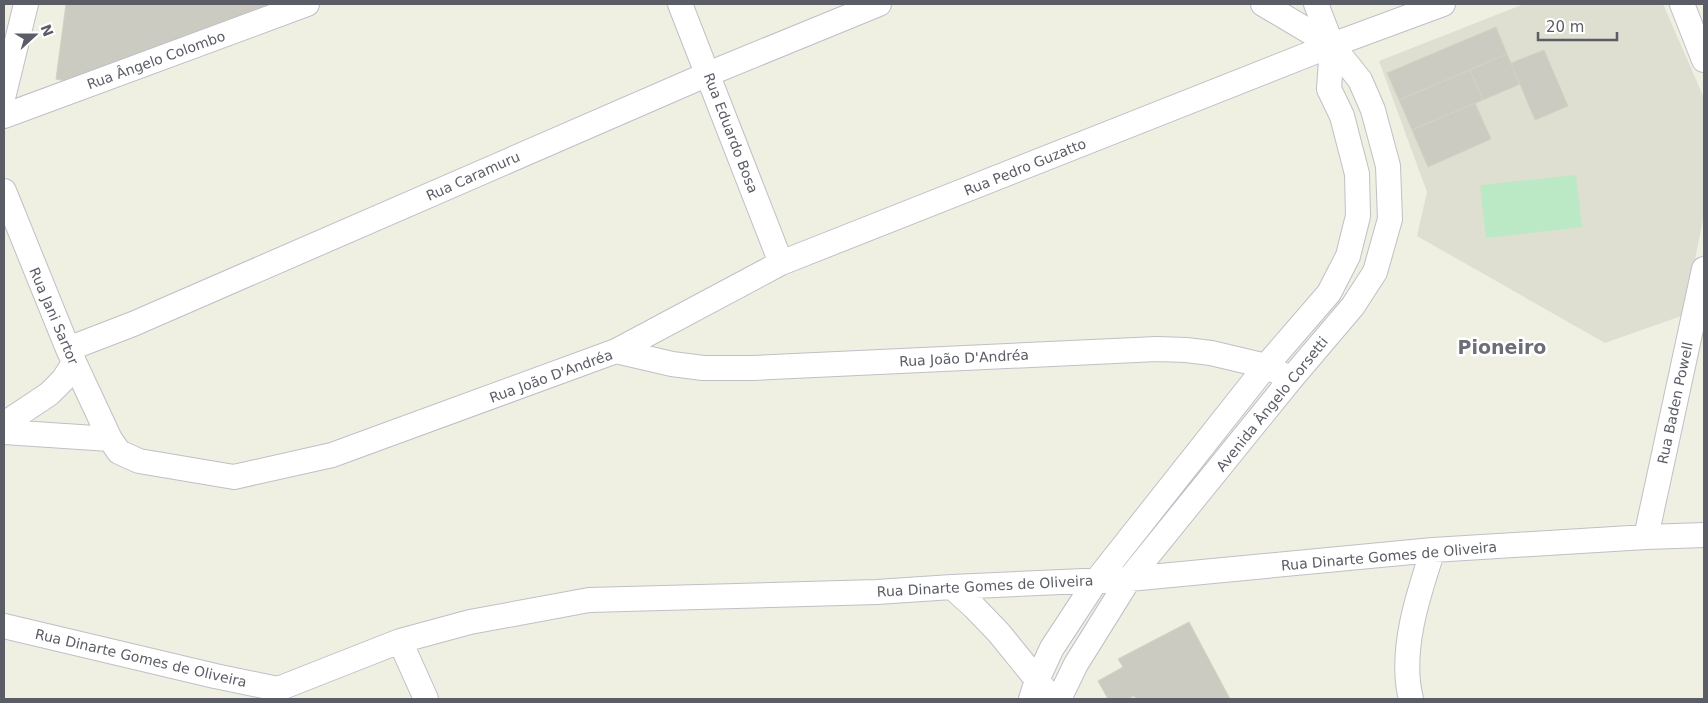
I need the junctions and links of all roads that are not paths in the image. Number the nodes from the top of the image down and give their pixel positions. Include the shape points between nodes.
1 (26, 4) edge
2 (307, 4) edge
3 (680, 4) edge
4 (879, 4) edge
5 (1263, 4) edge
6 (1316, 4) edge
7 (1443, 4) edge
8 (1682, 4) edge
9 (1332, 45) junction
10 (1704, 60) edge
11 (708, 74) junction
12 (4, 94) edge
13 (4, 116) edge
14 (4, 191) edge
15 (1358, 216) junction
16 (1390, 219) junction
17 (781, 263) junction
18 (1704, 269) edge
19 (616, 351) junction
20 (71, 356) junction
21 (1266, 366) junction
22 (1292, 379) junction
23 (4, 424) edge
24 (4, 432) edge
25 (110, 438) junction
26 (1704, 535) edge
27 (1646, 536) junction
28 (1433, 550) junction
29 (1129, 579) junction
30 (1096, 581) junction
31 (952, 587) junction
32 (4, 626) edge
33 (400, 641) junction
34 (1034, 689) edge
35 (268, 694) edge
36 (426, 699) edge
37 (1053, 699) edge
38 (1059, 699) edge
39 (1411, 699) edge

1 - 12 street
2 - 13 street, Rua Ângelo Colombo
3 - 11 street, Rua Eduardo Bosa
4 - 11 street, Rua Caramuru
5 - 9 street
6 - 9 street
7 - 9 street, Rua Pedro Guzatto
8 - 10 street
9 - 15 street, Avenida Ângelo Corsetti via 1329,90 1342,116 1357,174
9 - 16 street, Avenida Ângelo Corsetti via 1360,80 1373,110 1388,166
9 - 17 street, Rua Pedro Guzatto
11 - 17 street, Rua Eduardo Bosa
11 - 20 street, Rua Caramuru via 133,324
14 - 20 street, Rua Jani Sartor
15 - 16 street
15 - 21 street, Avenida Ângelo Corsetti via 1348,256 1329,293
16 - 22 street, Avenida Ângelo Corsetti via 1375,272 1353,306
17 - 19 street, Rua Pedro Guzatto
18 - 27 street, Rua Baden Powell
19 - 21 street, Rua João D'Andréa via 703,368 1157,349 1211,353
19 - 25 street, Rua João D'Andréa via 332,456 234,477 140,462 119,452
20 - 23 street via 63,380 49,394
20 - 25 street, Rua Jani Sartor
21 - 22 street, Rua João D'Andréa
21 - 30 street, Avenida Ângelo Corsetti
22 - 29 street, Avenida Ângelo Corsetti
24 - 25 street
26 - 27 street, Rua Dinarte Gomes de Oliveira
27 - 28 street, Rua Dinarte Gomes de Oliveira
28 - 29 street, Rua Dinarte Gomes de Oliveira
28 - 39 street via 1417,599 1409,646 1408,688
29 - 30 street, Rua Dinarte Gomes de Oliveira
29 - 38 street, Avenida Ângelo Corsetti via 1076,664
30 - 31 street, Rua Dinarte Gomes de Oliveira
30 - 34 street, Avenida Ângelo Corsetti via 1052,648
31 - 33 street, Rua Dinarte Gomes de Oliveira via 590,600 470,622
31 - 34 street via 999,633
32 - 35 street, Rua Dinarte Gomes de Oliveira via 215,676
33 - 35 street, Rua Dinarte Gomes de Oliveira
33 - 36 street
34 - 37 street

